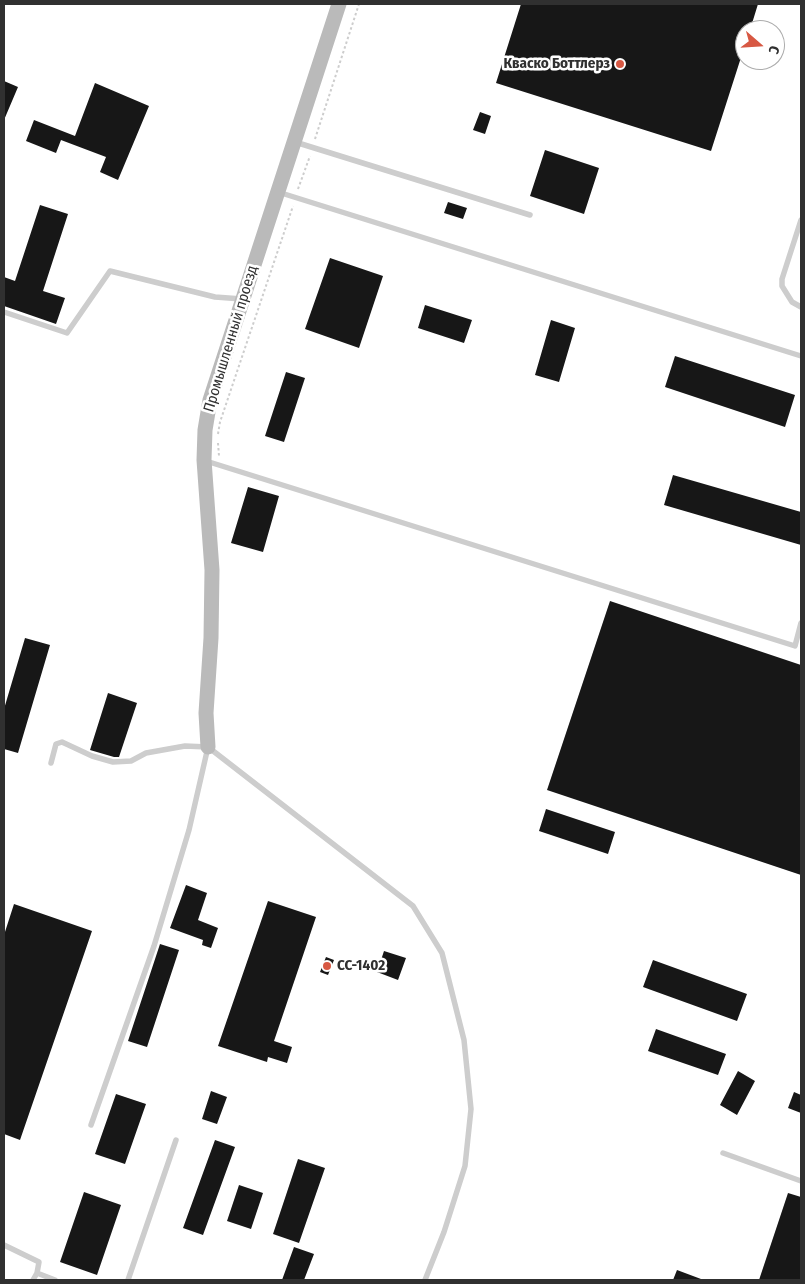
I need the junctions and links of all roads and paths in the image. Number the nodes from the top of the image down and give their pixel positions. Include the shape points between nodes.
1 (339, 4) edge
2 (359, 4) edge
3 (295, 142) junction
4 (312, 147) junction
5 (278, 192) junction
6 (296, 197) junction
7 (530, 215) dead end
8 (801, 220) edge
9 (242, 299) junction
10 (801, 308) edge
11 (4, 312) edge
12 (801, 356) edge
13 (204, 460) junction
14 (220, 465) junction
15 (801, 623) edge
16 (208, 747) junction
17 (51, 763) dead end
18 (91, 1125) dead end
19 (176, 1140) dead end
20 (722, 1153) dead end
21 (801, 1181) edge
22 (4, 1245) edge
23 (37, 1273) junction
24 (33, 1280) edge
25 (55, 1280) edge
26 (128, 1280) edge
27 (425, 1280) edge

1 - 3 street, Промышленный проезд
2 - 4 path
3 - 4 lane
3 - 5 street, Промышленный проезд
4 - 6 path
4 - 7 lane
5 - 6 lane
5 - 9 street, Промышленный проезд
6 - 12 lane
6 - 14 path via 220,422
8 - 10 lane via 782,279 782,286 792,302
9 - 11 lane via 214,297 110,272 67,332
9 - 13 street, Промышленный проезд via 210,400
13 - 14 lane
13 - 16 street, Промышленный проезд via 212,570 206,713
14 - 15 lane via 795,646
16 - 17 lane via 185,746 146,753 131,761 113,762 62,742 56,744
16 - 18 lane via 189,830 157,937
16 - 27 lane via 413,906 442,953 464,1040 471,1109 465,1166
19 - 26 lane
20 - 21 lane
22 - 23 lane via 39,1262
23 - 24 lane
23 - 25 lane

